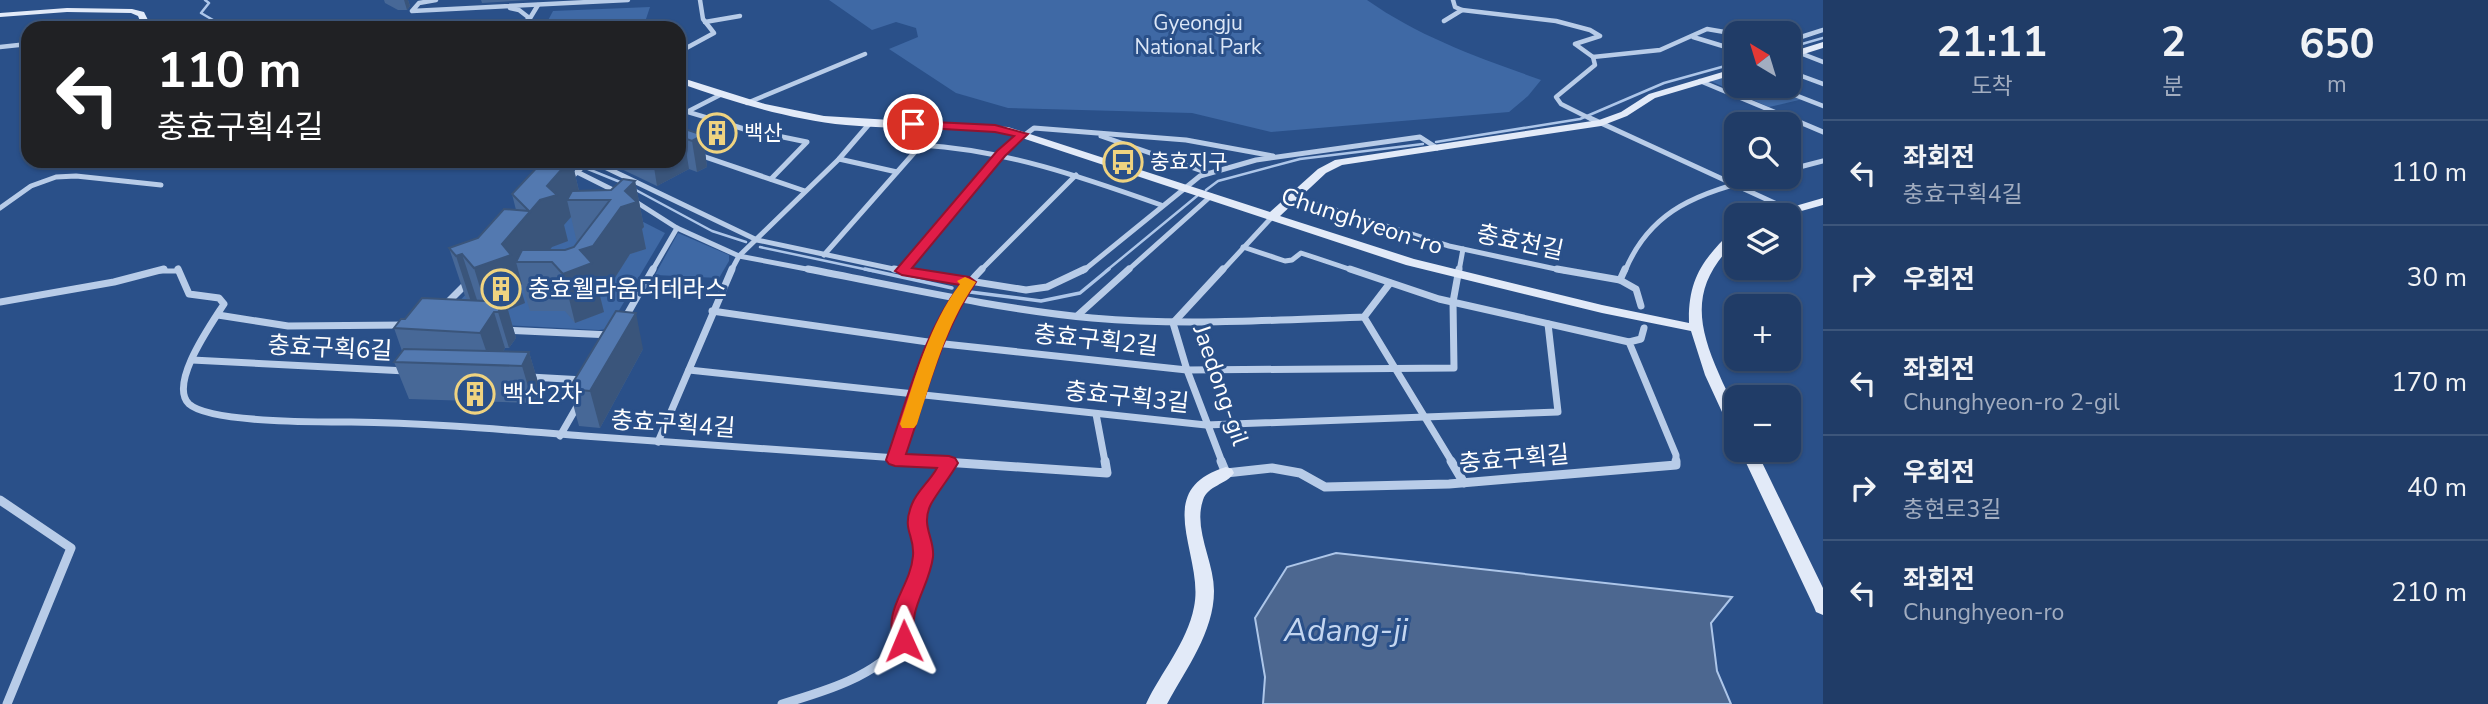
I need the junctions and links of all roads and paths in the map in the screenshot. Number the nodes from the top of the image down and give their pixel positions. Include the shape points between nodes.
1 (436, 0) edge
2 (628, 0) edge
3 (700, 0) edge
4 (1453, 0) edge
5 (536, 2) edge
6 (503, 6) junction
7 (1462, 10) junction
8 (0, 15) edge
9 (740, 16) dead end
10 (144, 21) edge
11 (527, 21) edge
12 (528, 21) edge
13 (1444, 21) dead end
14 (705, 22) junction
15 (1823, 30) edge
16 (1724, 32) edge
17 (1693, 37) junction
18 (1801, 37) edge
19 (21, 45) edge
20 (1724, 46) edge
21 (1823, 46) edge
22 (0, 47) edge
23 (686, 48) edge
24 (1801, 53) edge
25 (1801, 53) edge
26 (865, 54) dead end
27 (1593, 57) junction
28 (1823, 62) edge
29 (1724, 74) edge
30 (1801, 75) edge
31 (1700, 81) junction
32 (686, 83) edge
33 (1823, 83) edge
34 (720, 95) junction
35 (1801, 97) edge
36 (747, 103) junction
37 (1823, 106) edge
38 (688, 111) joint
39 (870, 123) junction
40 (1601, 123) junction
41 (1084, 132) junction
42 (1823, 132) edge
43 (1023, 134) junction
44 (1437, 148) junction
45 (686, 150) edge
46 (1001, 153) junction
47 (1278, 157) junction
48 (839, 159) junction
49 (1823, 161) edge
50 (1801, 167) edge
51 (582, 168) edge
52 (606, 168) edge
53 (577, 172) junction
54 (897, 173) junction
55 (1208, 173) junction
56 (1076, 176) junction
57 (771, 179) junction
58 (1724, 179) edge
59 (567, 181) edge
60 (161, 185) dead end
61 (1183, 187) junction
62 (1724, 188) edge
63 (1746, 189) edge
64 (805, 191) junction
65 (1211, 196) junction
66 (1294, 197) junction
67 (1823, 201) edge
68 (1775, 203) edge
69 (1161, 205) junction
70 (1801, 207) edge
71 (0, 208) edge
72 (1273, 216) junction
73 (677, 228) junction
74 (757, 240) junction
75 (1724, 246) edge
76 (1243, 247) junction
77 (1463, 249) junction
78 (824, 255) junction
79 (739, 256) junction
80 (902, 271) junction
81 (1457, 276) junction
82 (472, 278) edge
83 (1620, 280) junction
84 (969, 282) junction
85 (1391, 283) junction
86 (956, 300) junction
87 (0, 302) edge
88 (1453, 302) junction
89 (1641, 306) dead end
90 (443, 307) edge
91 (712, 312) junction
92 (218, 315) junction
93 (1077, 316) junction
94 (1364, 317) junction
95 (1173, 323) junction
96 (1548, 324) junction
97 (414, 326) edge
98 (1644, 328) dead end
99 (1695, 328) junction
100 (494, 330) edge
101 (615, 336) junction
102 (1629, 342) junction
103 (935, 343) junction
104 (609, 347) edge
105 (192, 360) junction
106 (1395, 369) junction
107 (689, 370) junction
108 (1187, 370) junction
109 (412, 371) edge
110 (523, 377) edge
111 (919, 394) junction
112 (1724, 401) edge
113 (1096, 414) junction
114 (1424, 417) junction
115 (1206, 425) junction
116 (560, 436) junction
117 (658, 442) junction
118 (895, 460) junction
119 (1754, 462) edge
120 (949, 463) junction
121 (1226, 473) junction
122 (1464, 483) junction
123 (0, 500) edge
124 (1823, 607) edge
125 (7, 704) edge
126 (782, 704) edge
127 (1156, 704) edge

1 - 6 street via 419,3 412,11
2 - 5 street
3 - 14 street
4 - 7 street
5 - 6 street
5 - 12 street
6 - 11 street via 519,10
7 - 13 street
7 - 27 street via 1538,18 1594,31 1600,36 1576,44
8 - 10 street via 113,10 141,14
9 - 14 street
14 - 23 street via 714,33
15 - 18 street
16 - 17 street via 1707,29
17 - 20 street
17 - 27 street via 1660,50
19 - 22 street
21 - 24 street
25 - 28 street
26 - 36 street
27 - 40 street via 1595,65 1556,97 1561,104
29 - 31 street
30 - 33 street
31 - 40 street via 1652,96
31 - 42 street
32 - 34 street, Chunghyeon-ro
34 - 36 street, Chunghyeon-ro
34 - 38 street
35 - 37 street
36 - 39 street, Chunghyeon-ro via 804,117
38 - 57 street via 807,142
39 - 43 street, Chunghyeon-ro via 977,127
39 - 48 street
40 - 44 street
40 - 58 street
41 - 43 street, Chunghyeon-ro via 1034,128
41 - 47 street, Chunghyeon-ro via 1193,141
41 - 55 street
43 - 46 street
43 - 61 street, Chunghyeon-ro
44 - 47 street via 1420,137
44 - 66 street via 1331,165
45 - 57 street
46 - 54 street via 922,145
46 - 56 street
46 - 80 street
47 - 55 street
48 - 54 street
48 - 64 street
49 - 50 street
51 - 53 street
52 - 74 street
53 - 59 street
53 - 73 street
54 - 78 street
55 - 61 street
56 - 69 street
56 - 84 street
57 - 64 street
60 - 71 street via 65,177 37,182
61 - 65 street, Chunghyeon-ro
61 - 69 street
62 - 83 street via 1662,217 1638,242
63 - 68 street
64 - 74 street
65 - 72 street, Chunghyeon-ro
65 - 93 street
66 - 72 street
66 - 77 street, 충효천길
67 - 70 street
69 - 84 street via 1093,264 1059,283 1026,290
72 - 76 street, Jaedong-gil
72 - 81 street, Chunghyeon-ro
73 - 79 street
73 - 101 street
74 - 78 street
74 - 79 street
75 - 99 street via 1707,263 1696,301
76 - 85 street via 1285,261 1301,253
76 - 95 street, Jaedong-gil
77 - 81 street
77 - 83 street, 충효천길
78 - 80 street
79 - 86 street
79 - 91 street
80 - 84 street
81 - 88 street
81 - 99 street, Chunghyeon-ro
82 - 90 street
83 - 89 street via 1636,289
84 - 86 street
85 - 88 street
85 - 94 street
86 - 93 street
86 - 103 street
87 - 92 street via 178,269 189,294 223,301
88 - 96 street
88 - 106 street, 충효구획2길 via 1454,368
91 - 103 street, 충효구획2길
91 - 107 street
92 - 97 street via 293,328 364,323
92 - 105 street, 충효구획4길
93 - 95 street
94 - 95 street
94 - 106 street
95 - 108 street, Jaedong-gil
96 - 102 street
96 - 114 street, 충효구획3길 via 1558,412
98 - 102 street via 1641,340
99 - 112 street via 1703,358
100 - 101 street
101 - 104 street
102 - 122 street, 충효구획길 via 1676,466
103 - 108 street, 충효구획2길
103 - 111 street
105 - 109 street, 충효구획6길
105 - 116 street, 충효구획4길 via 182,392 190,405 202,412
106 - 108 street, 충효구획2길
106 - 114 street
107 - 111 street, 충효구획3길
107 - 117 street
108 - 115 street, Jaedong-gil
110 - 116 street via 592,380
111 - 113 street, 충효구획3길
111 - 118 street
113 - 115 street, 충효구획3길
113 - 120 street, 충효구획4길 via 1107,473
114 - 115 street, 충효구획3길
114 - 122 street
115 - 121 street, Jaedong-gil
116 - 117 street, 충효구획4길
117 - 118 street, 충효구획4길
118 - 120 street, 충효구획4길
119 - 124 street
120 - 126 street via 922,503 916,524 924,554 904,606 904,641 898,651 864,673
121 - 122 street, 충효구획길 via 1272,468 1300,473 1325,486
121 - 127 street, Jaedong-gil via 1198,489 1190,507 1205,604 1196,632
123 - 125 street via 71,548

